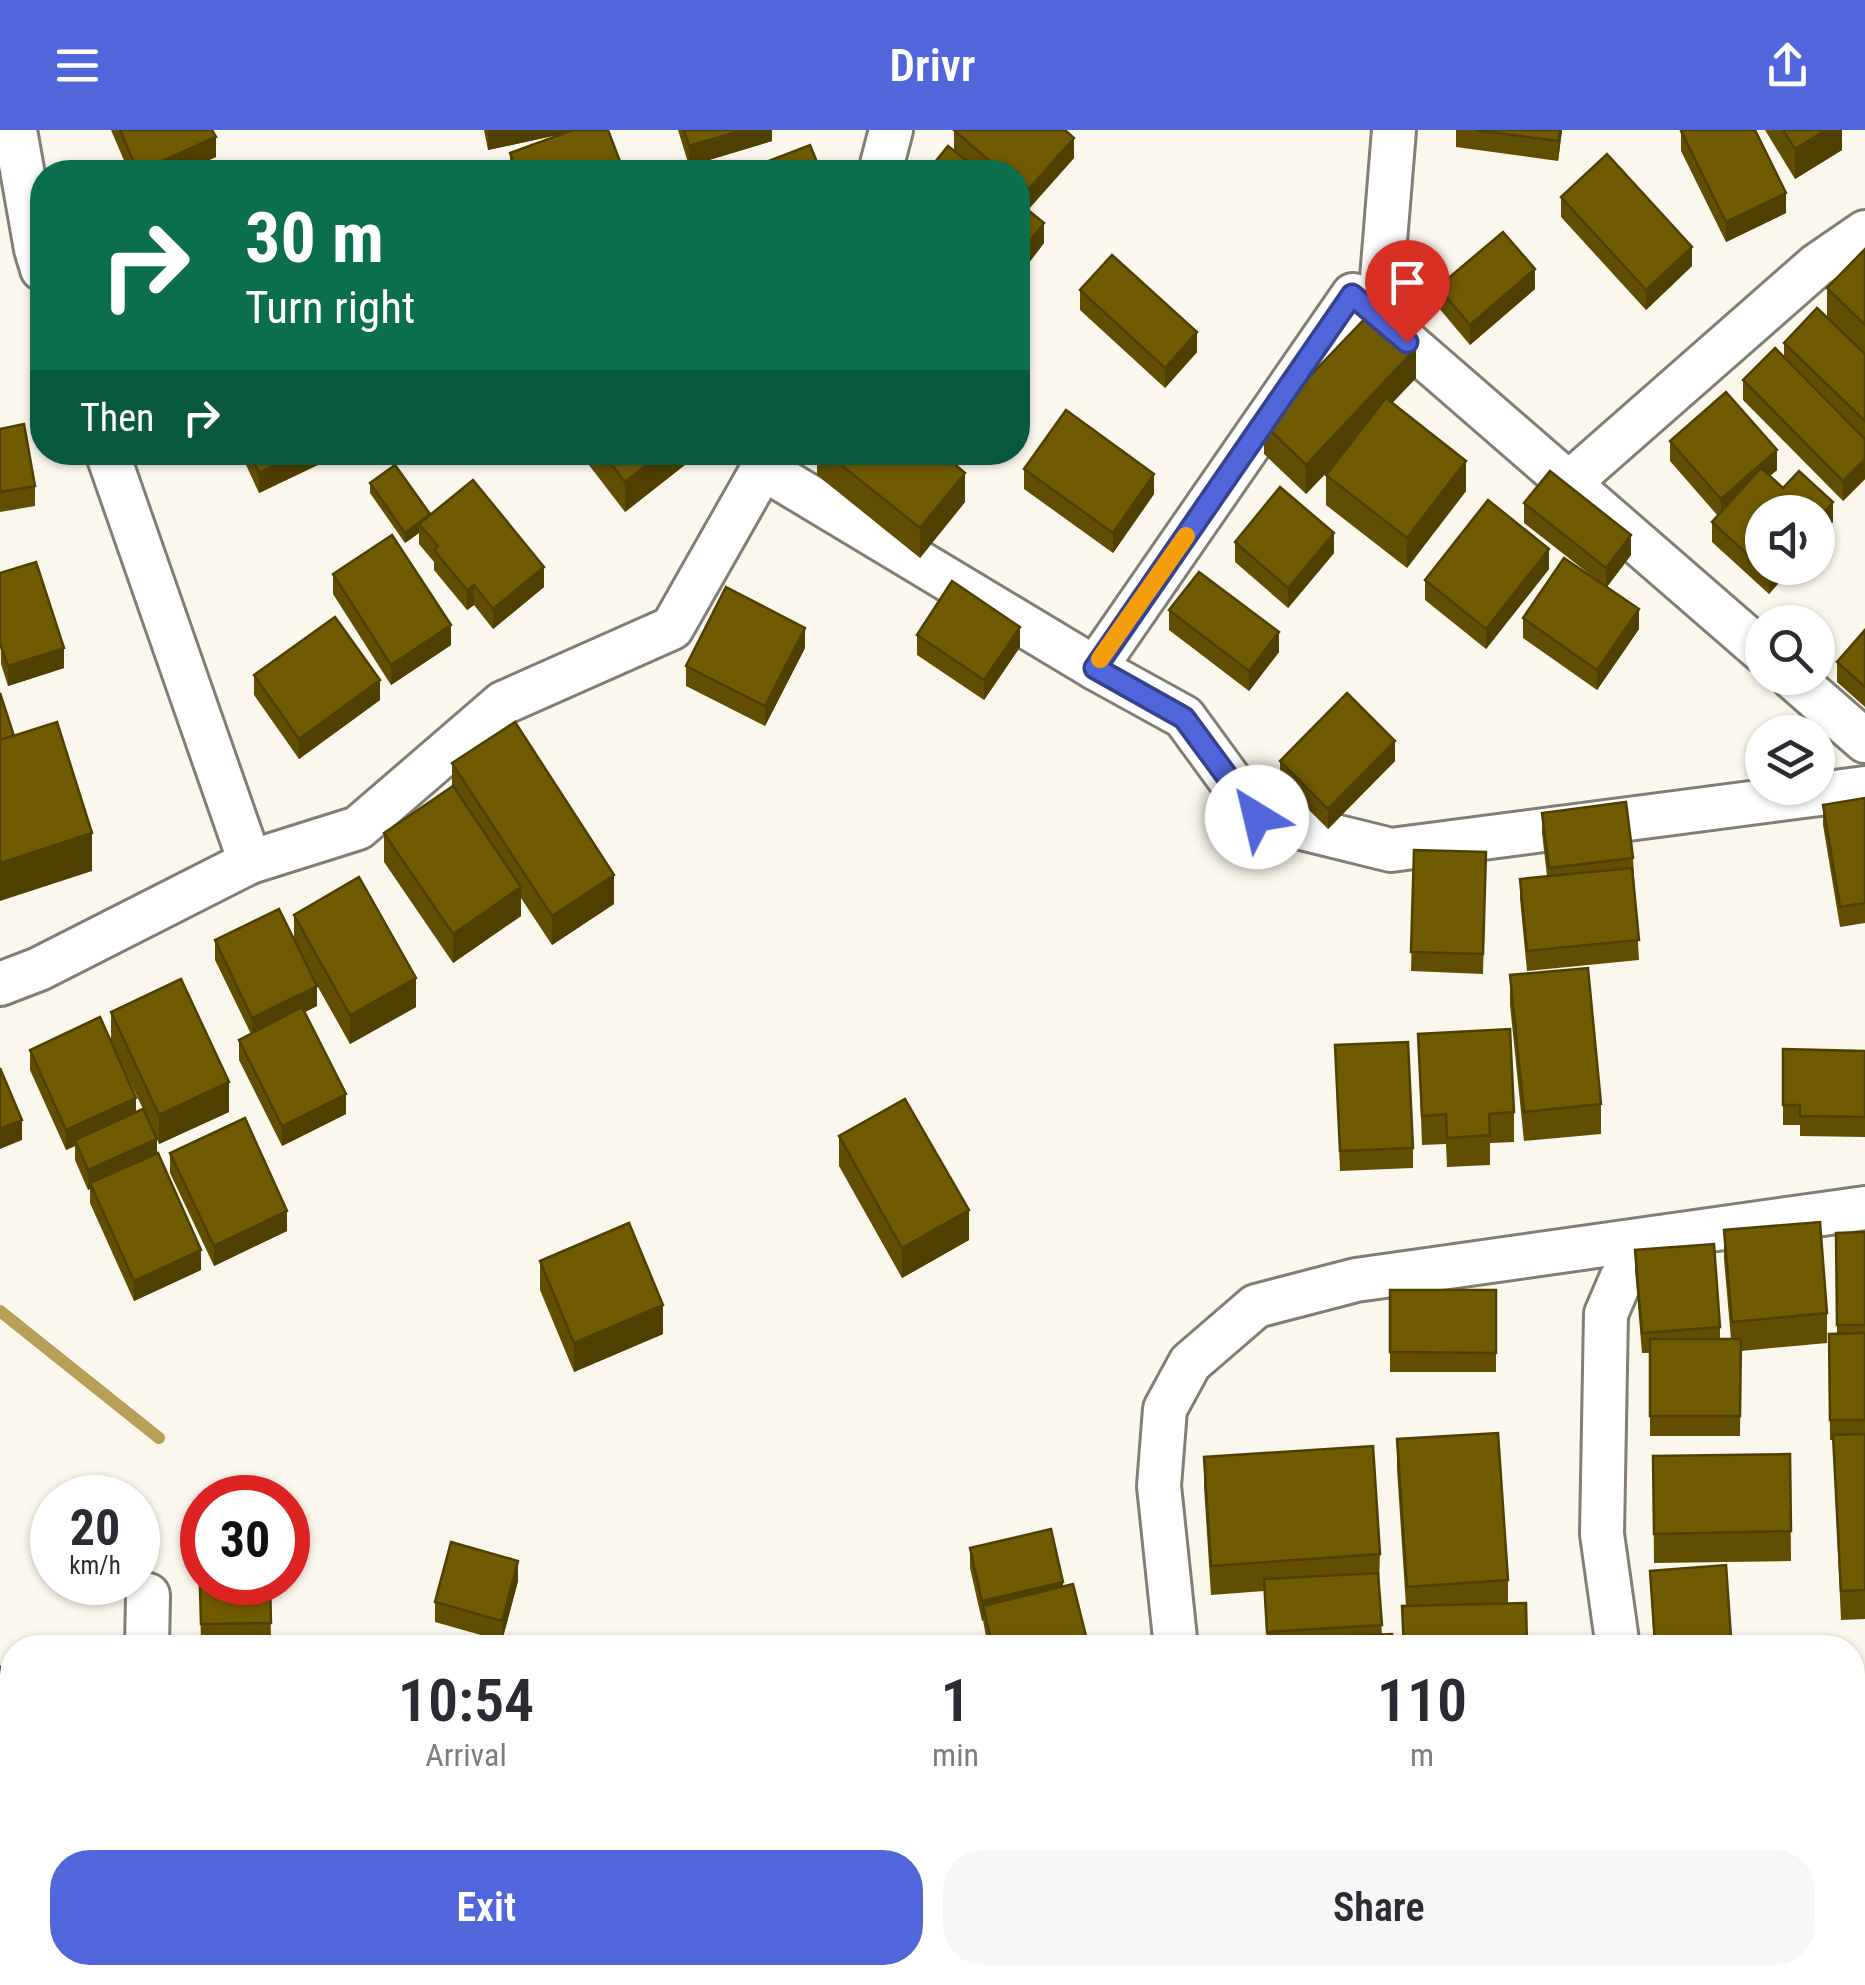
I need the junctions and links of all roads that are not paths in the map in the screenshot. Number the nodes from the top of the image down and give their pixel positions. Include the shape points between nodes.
1 (16, 130) edge
2 (890, 130) edge
3 (1394, 130) edge
4 (883, 160) edge
5 (30, 213) edge
6 (1865, 232) edge
7 (1352, 295) junction
8 (112, 465) edge
9 (766, 465) edge
10 (774, 465) edge
11 (1570, 482) junction
12 (1745, 636) edge
13 (1095, 668) junction
14 (1812, 695) edge
15 (1865, 741) edge
16 (1865, 788) edge
17 (250, 862) junction
18 (0, 984) edge
19 (1865, 1208) edge
20 (1684, 1236) junction
21 (148, 1605) edge
22 (146, 1635) edge
23 (1175, 1635) edge
24 (1616, 1635) edge

1 - 5 street
2 - 4 street
3 - 7 street via 1380,303
6 - 11 street via 1816,265
7 - 11 street
7 - 13 street
8 - 17 street
9 - 17 street via 672,628 503,702 358,828
10 - 13 street
11 - 12 street
13 - 16 street via 1184,718 1257,817 1391,850
14 - 15 street
17 - 18 street
19 - 20 street
20 - 23 street via 1356,1280 1256,1306 1190,1362 1165,1409 1159,1486
20 - 24 street via 1620,1278 1606,1314 1602,1534
21 - 22 street

